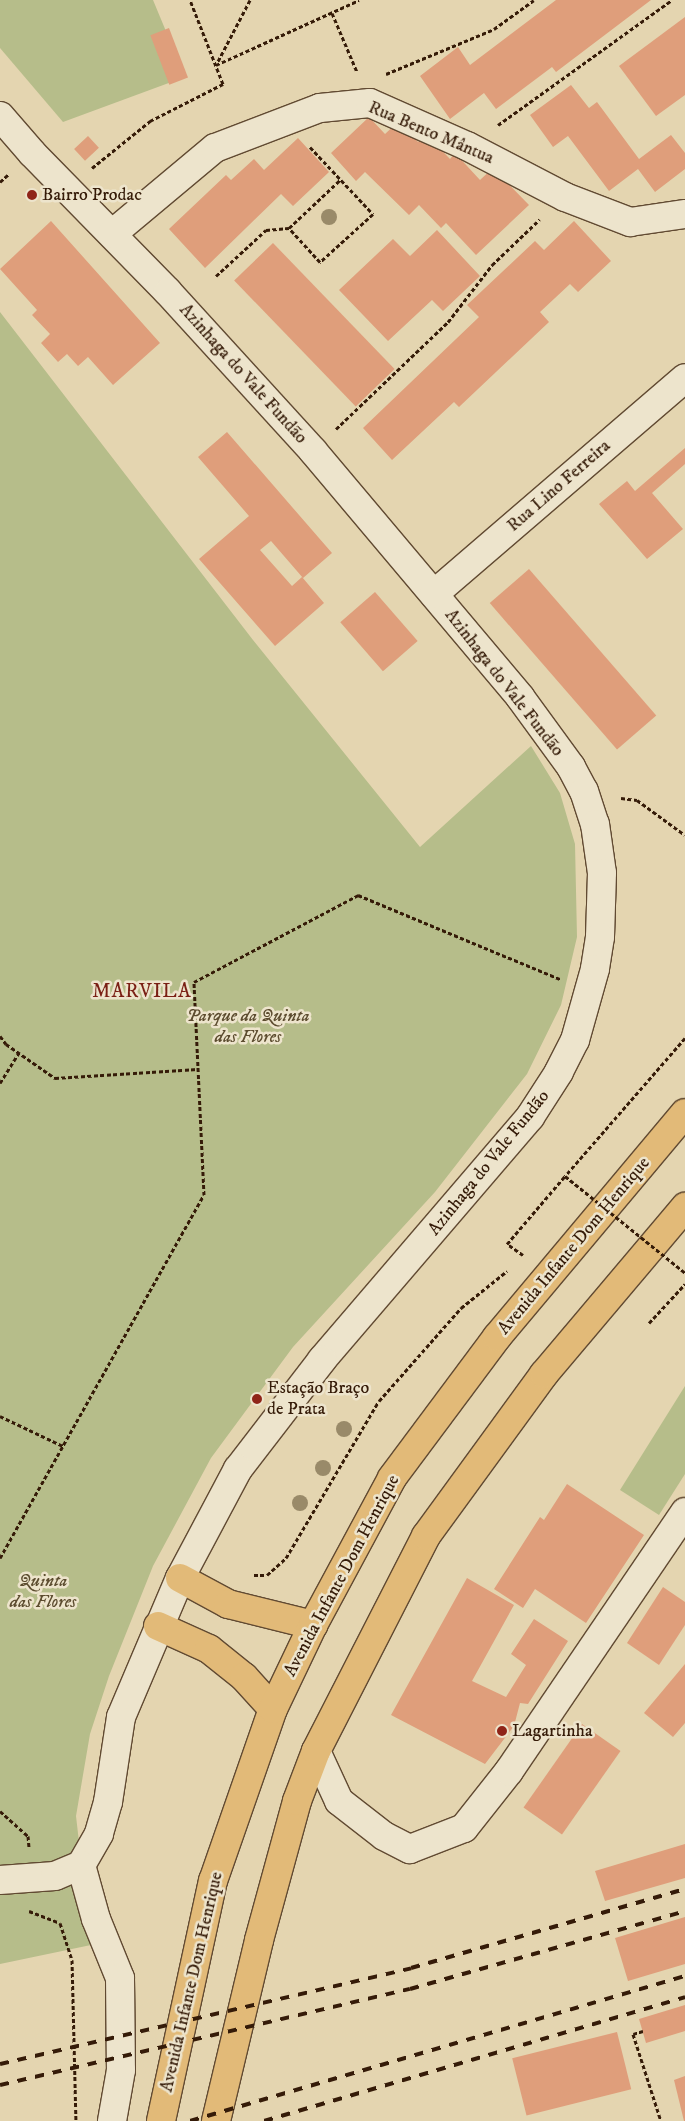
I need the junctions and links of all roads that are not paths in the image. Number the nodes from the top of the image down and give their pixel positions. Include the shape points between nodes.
1 (0, 116) edge
2 (685, 214) edge
3 (112, 234) junction
4 (685, 378) edge
5 (434, 594) junction
6 (685, 1113) edge
7 (685, 1207) edge
8 (685, 1512) edge
9 (180, 1578) junction
10 (158, 1626) junction
11 (313, 1626) junction
12 (273, 1709) junction
13 (316, 1750) junction
14 (81, 1866) junction
15 (0, 1880) edge
16 (112, 2121) edge
17 (160, 2121) edge
18 (216, 2121) edge

1 - 3 street, Azinhaga do Vale Fundão
2 - 3 street, Rua Bento Mântua via 630,222 564,197 468,146 370,103 320,108 215,148
3 - 5 street, Azinhaga do Vale Fundão via 313,451
4 - 5 street, Rua Lino Ferreira
5 - 9 street, Azinhaga do Vale Fundão via 520,697 571,767 584,791 595,824 602,873 600,936 590,991 575,1040 530,1116 278,1415 238,1469
6 - 11 main road, Avenida Infante Dom Henrique via 497,1337 392,1478
7 - 13 main road via 544,1374 426,1536
8 - 13 street via 509,1771 464,1828 410,1849 384,1836 339,1801
9 - 10 street, Azinhaga do Vale Fundão
9 - 11 main road via 228,1604
10 - 12 main road via 209,1649 244,1677
10 - 14 street, Azinhaga do Vale Fundão via 121,1717 108,1802 98,1834
11 - 12 main road, Avenida Infante Dom Henrique
12 - 17 main road, Avenida Infante Dom Henrique via 211,1890
13 - 18 main road via 284,1842
14 - 15 street via 55,1876
14 - 16 street via 96,1919 120,1978 121,2070

